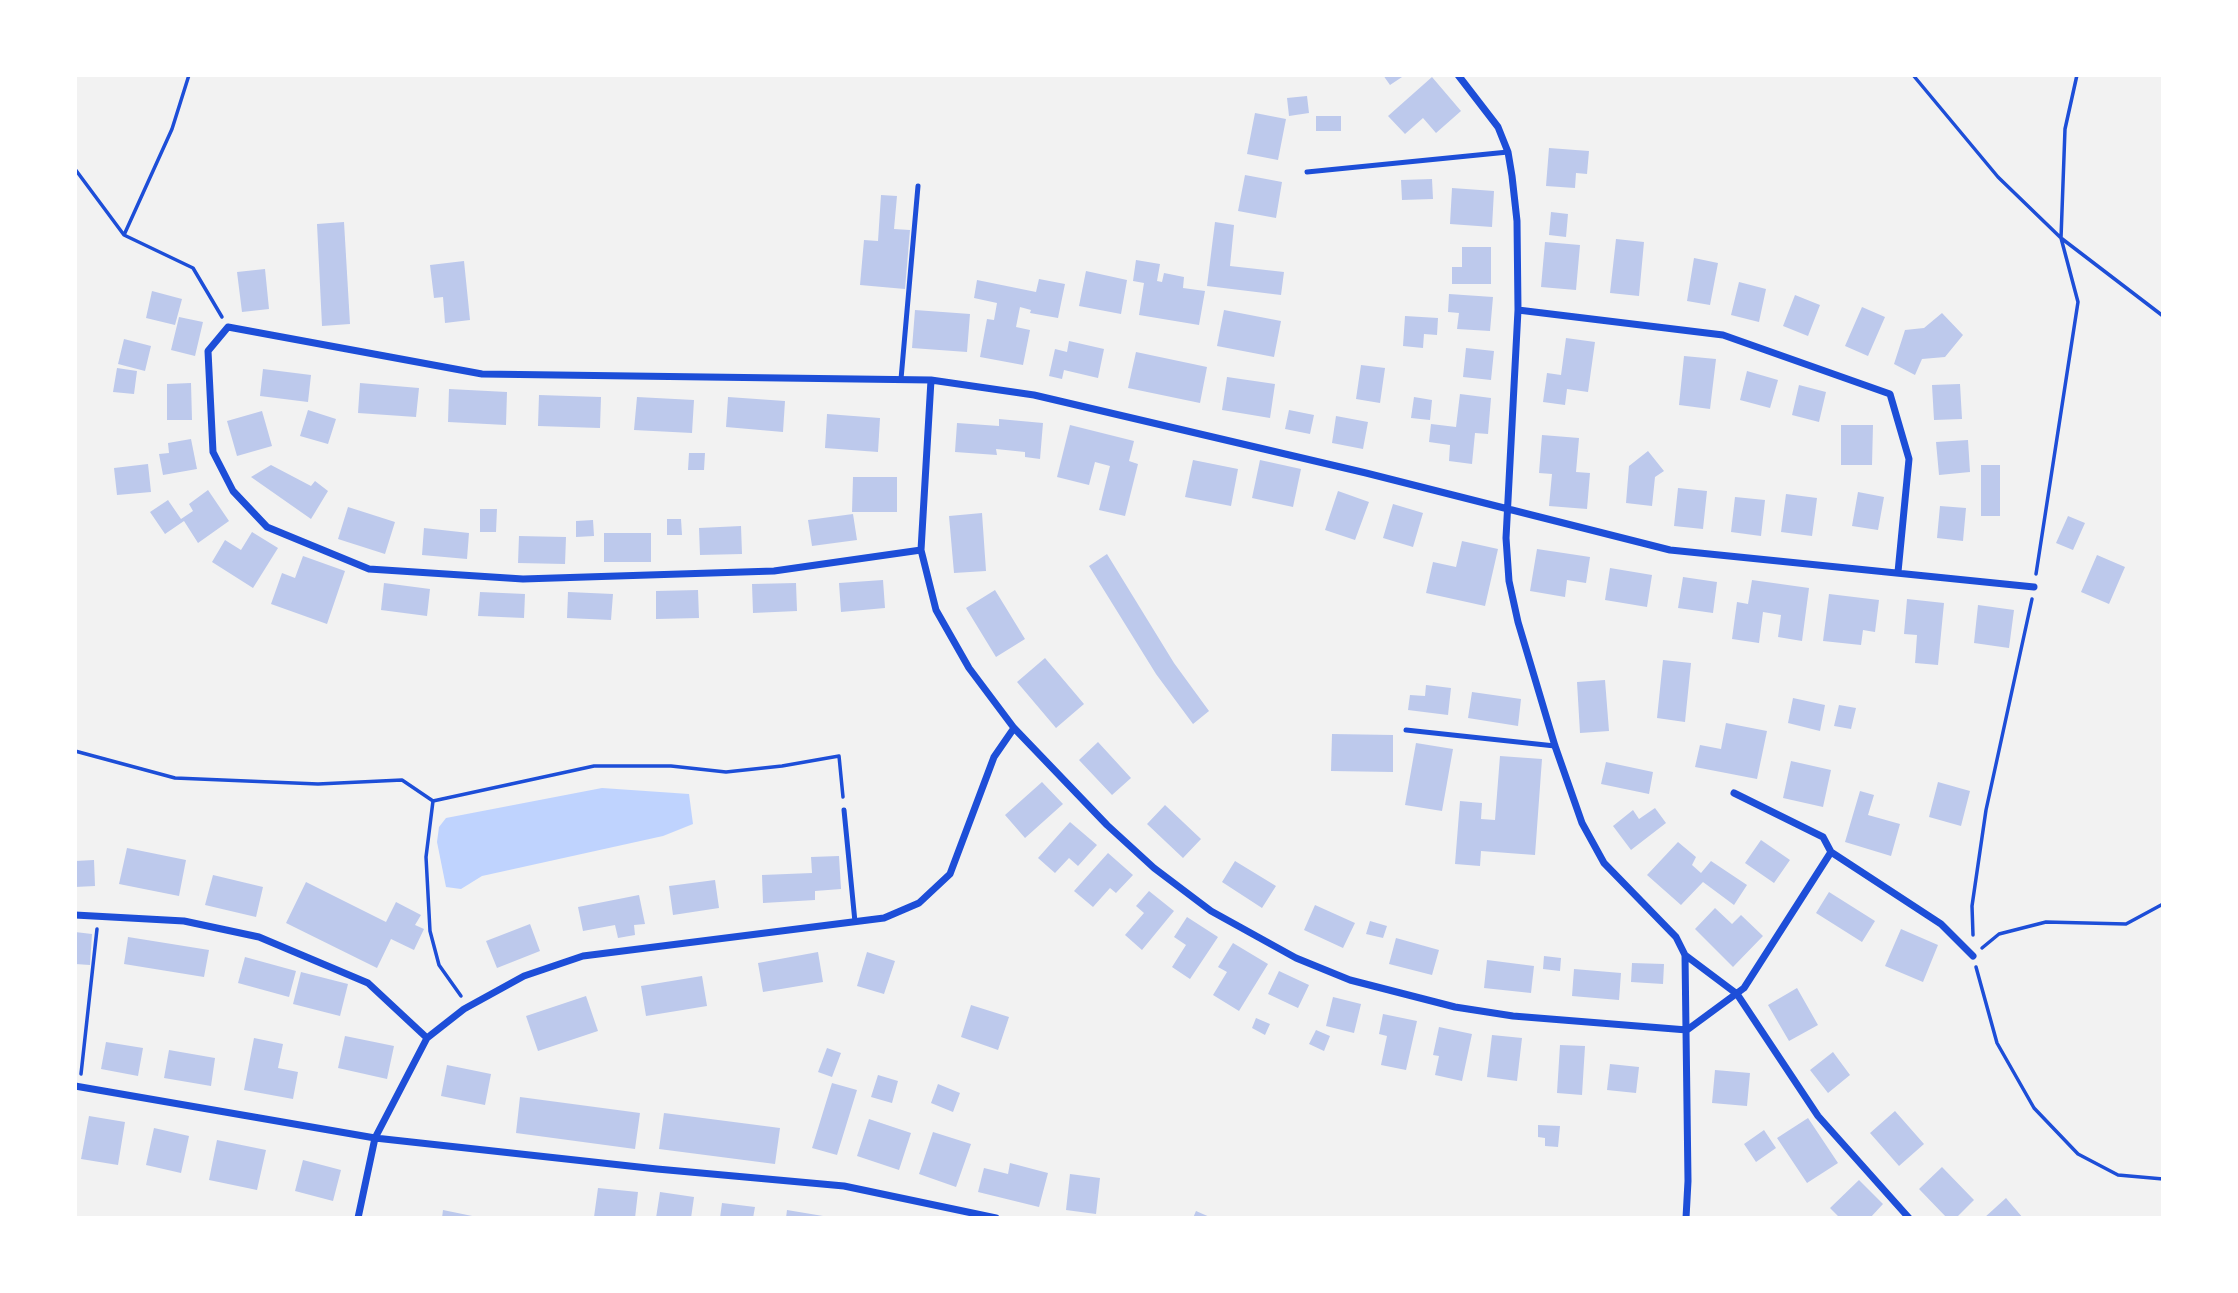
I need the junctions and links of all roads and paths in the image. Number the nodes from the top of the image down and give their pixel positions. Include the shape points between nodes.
1 (189, 75) edge
2 (1458, 75) edge
3 (1913, 75) edge
4 (2077, 75) edge
5 (1508, 152) junction
6 (75, 169) edge
7 (1307, 172) dead end
8 (918, 186) dead end
9 (124, 235) junction
10 (2061, 238) junction
11 (1518, 310) junction
12 (2163, 316) edge
13 (228, 327) junction
14 (901, 379) junction
15 (930, 380) junction
16 (1508, 508) junction
17 (920, 550) junction
18 (1898, 572) junction
19 (2034, 587) junction
20 (1014, 728) junction
21 (1406, 730) dead end
22 (1555, 746) junction
23 (75, 751) edge
24 (1734, 793) dead end
25 (433, 801) junction
26 (844, 810) joint
27 (1831, 852) junction
28 (2163, 904) edge
29 (75, 915) edge
30 (99, 915) junction
31 (855, 922) junction
32 (1685, 955) junction
33 (1973, 956) junction
34 (1737, 994) junction
35 (468, 1006) junction
36 (1687, 1030) junction
37 (427, 1038) junction
38 (78, 1086) edge
39 (375, 1138) junction
40 (2163, 1179) edge
41 (358, 1218) edge
42 (996, 1218) edge
43 (1686, 1218) edge
44 (1909, 1218) edge

1 - 9 path via 172,129
2 - 5 street via 1498,127
3 - 10 path via 1998,177
4 - 10 path via 2064,129
5 - 7 lane
5 - 11 street via 1517,221
6 - 9 path
8 - 14 lane
9 - 13 path via 193,268
10 - 12 path
10 - 19 path via 2078,302
11 - 16 street
11 - 18 street via 1723,335 1890,394 1909,459
13 - 14 street via 482,374
13 - 17 street via 208,351 213,452 233,491 267,527 369,569 523,579 774,571
14 - 15 street
15 - 16 street via 1034,395
15 - 17 street
16 - 18 street via 1670,550
16 - 22 street via 1509,581
17 - 20 street via 936,610 969,668
18 - 19 street
19 - 33 path via 1986,810 1972,906
20 - 31 street via 995,757 950,874 919,903 884,918
20 - 36 street via 1154,869 1211,911 1296,958 1350,980 1455,1007
21 - 22 lane
22 - 32 street via 1582,823 1604,863 1676,937
23 - 25 path via 176,778 318,784 402,780
24 - 27 street via 1824,837
25 - 26 path via 594,766 726,772 839,756
25 - 35 path via 426,857 430,931 439,965
26 - 31 lane
27 - 33 street via 1941,924
27 - 34 street
28 - 33 path via 2126,924 2046,922 1999,934
29 - 30 street
30 - 37 street via 184,921 259,937 368,983
30 - 38 path
31 - 35 street via 583,956 524,976
32 - 34 street
32 - 36 street
33 - 40 path via 1997,1043 2034,1108 2078,1154 2118,1175
34 - 36 street
34 - 44 street via 1818,1116
35 - 37 street
36 - 43 street
37 - 39 street
38 - 39 street
39 - 41 street
39 - 42 street via 844,1186

